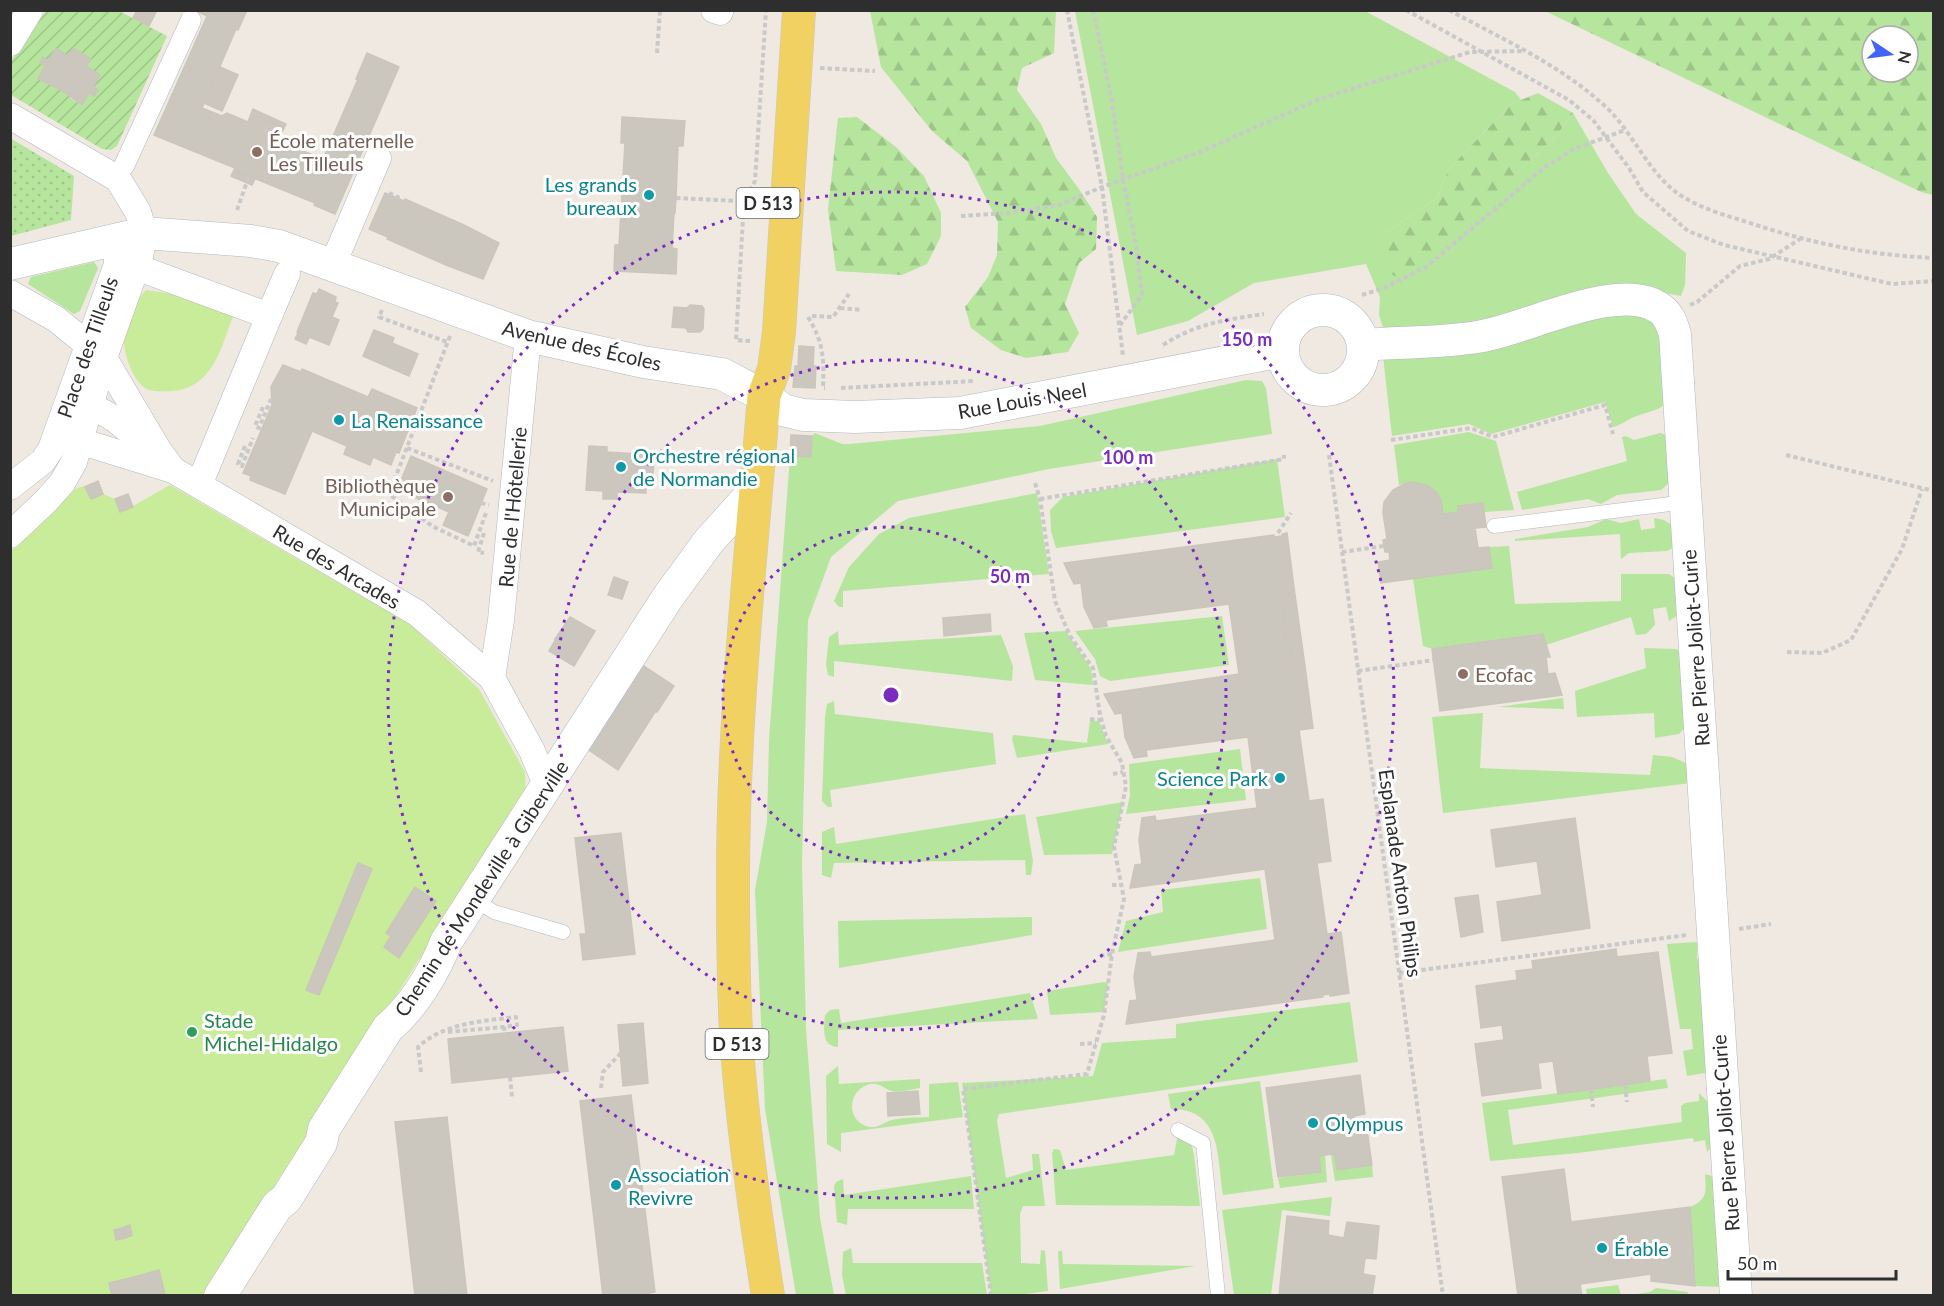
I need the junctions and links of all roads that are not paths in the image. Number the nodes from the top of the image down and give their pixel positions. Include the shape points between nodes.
1 (30, 10) edge
2 (714, 10) edge
3 (720, 10) edge
4 (781, 10) edge
5 (799, 10) edge
6 (191, 20) dead end
7 (10, 43) edge
8 (10, 116) edge
9 (378, 158) dead end
10 (124, 166) dead end
11 (132, 249) junction
12 (10, 264) edge
13 (333, 264) junction
14 (287, 274) dead end
15 (10, 293) edge
16 (269, 316) junction
17 (528, 336) junction
18 (1363, 345) junction
19 (96, 351) junction
20 (1282, 351) junction
21 (764, 396) junction
22 (79, 405) junction
23 (57, 434) junction
24 (81, 442) junction
25 (166, 460) junction
26 (199, 484) junction
27 (10, 487) edge
28 (756, 489) junction
29 (1686, 502) junction
30 (1494, 526) dead end
31 (10, 535) edge
32 (492, 678) junction
33 (550, 778) junction
34 (474, 899) junction
35 (563, 932) dead end
36 (1178, 1130) dead end
37 (220, 1296) edge
38 (768, 1296) edge
39 (1218, 1296) edge
40 (1736, 1296) edge

1 - 7 street
2 - 3 street
4 - 21 main road, D 513 via 758,342 757,369
5 - 21 main road, D 513 via 778,332 774,369
6 - 10 street
8 - 11 street via 118,179 138,212
9 - 13 street
11 - 12 street, Avenue des Écoles
11 - 13 street, Avenue des Écoles via 251,241
11 - 16 street, Place des Tilleuls
11 - 19 street, Place des Tilleuls
13 - 17 street, Avenue des Écoles
14 - 16 street
15 - 19 street via 56,319
16 - 26 street
17 - 21 street, Avenue des Écoles via 644,362 723,374
17 - 32 street, Rue de l'Hôtellerie
18 - 20 street via 1347,318 1327,310 1296,320
18 - 20 street via 1363,356 1354,376 1334,389 1321,391 1298,382 1286,368
18 - 29 street, Rue Pierre Joliot-Curie via 1478,337 1605,300 1653,305 1671,321 1675,334
19 - 22 street, Place des Tilleuls
19 - 25 street
20 - 21 street, Rue Louis Neel via 960,412 855,417 794,413
21 - 28 main road, D 513
22 - 23 street, Place des Tilleuls
22 - 24 street, Place des Tilleuls
22 - 25 street, Rue des Arcades via 108,413
23 - 24 street, Rue des Arcades
23 - 27 street, Place des Tilleuls via 43,462
24 - 25 street, Rue des Arcades
24 - 31 street, Place des Tilleuls via 62,483
25 - 26 street, Rue des Arcades
26 - 32 street, Rue des Arcades via 417,613
28 - 33 street, Chemin de Mondeville à Giberville via 709,541 668,597
28 - 38 main road, D 513 via 737,746 733,923 737,1049
29 - 30 lane
29 - 40 street, Rue Pierre Joliot-Curie
32 - 33 street, Rue des Arcades
33 - 34 street, Chemin de Mondeville à Giberville
34 - 35 lane via 494,912
34 - 37 street, Chemin de Mondeville à Giberville via 402,1016 388,1028 324,1129 321,1143 286,1199 277,1206
36 - 39 lane via 1203,1143

